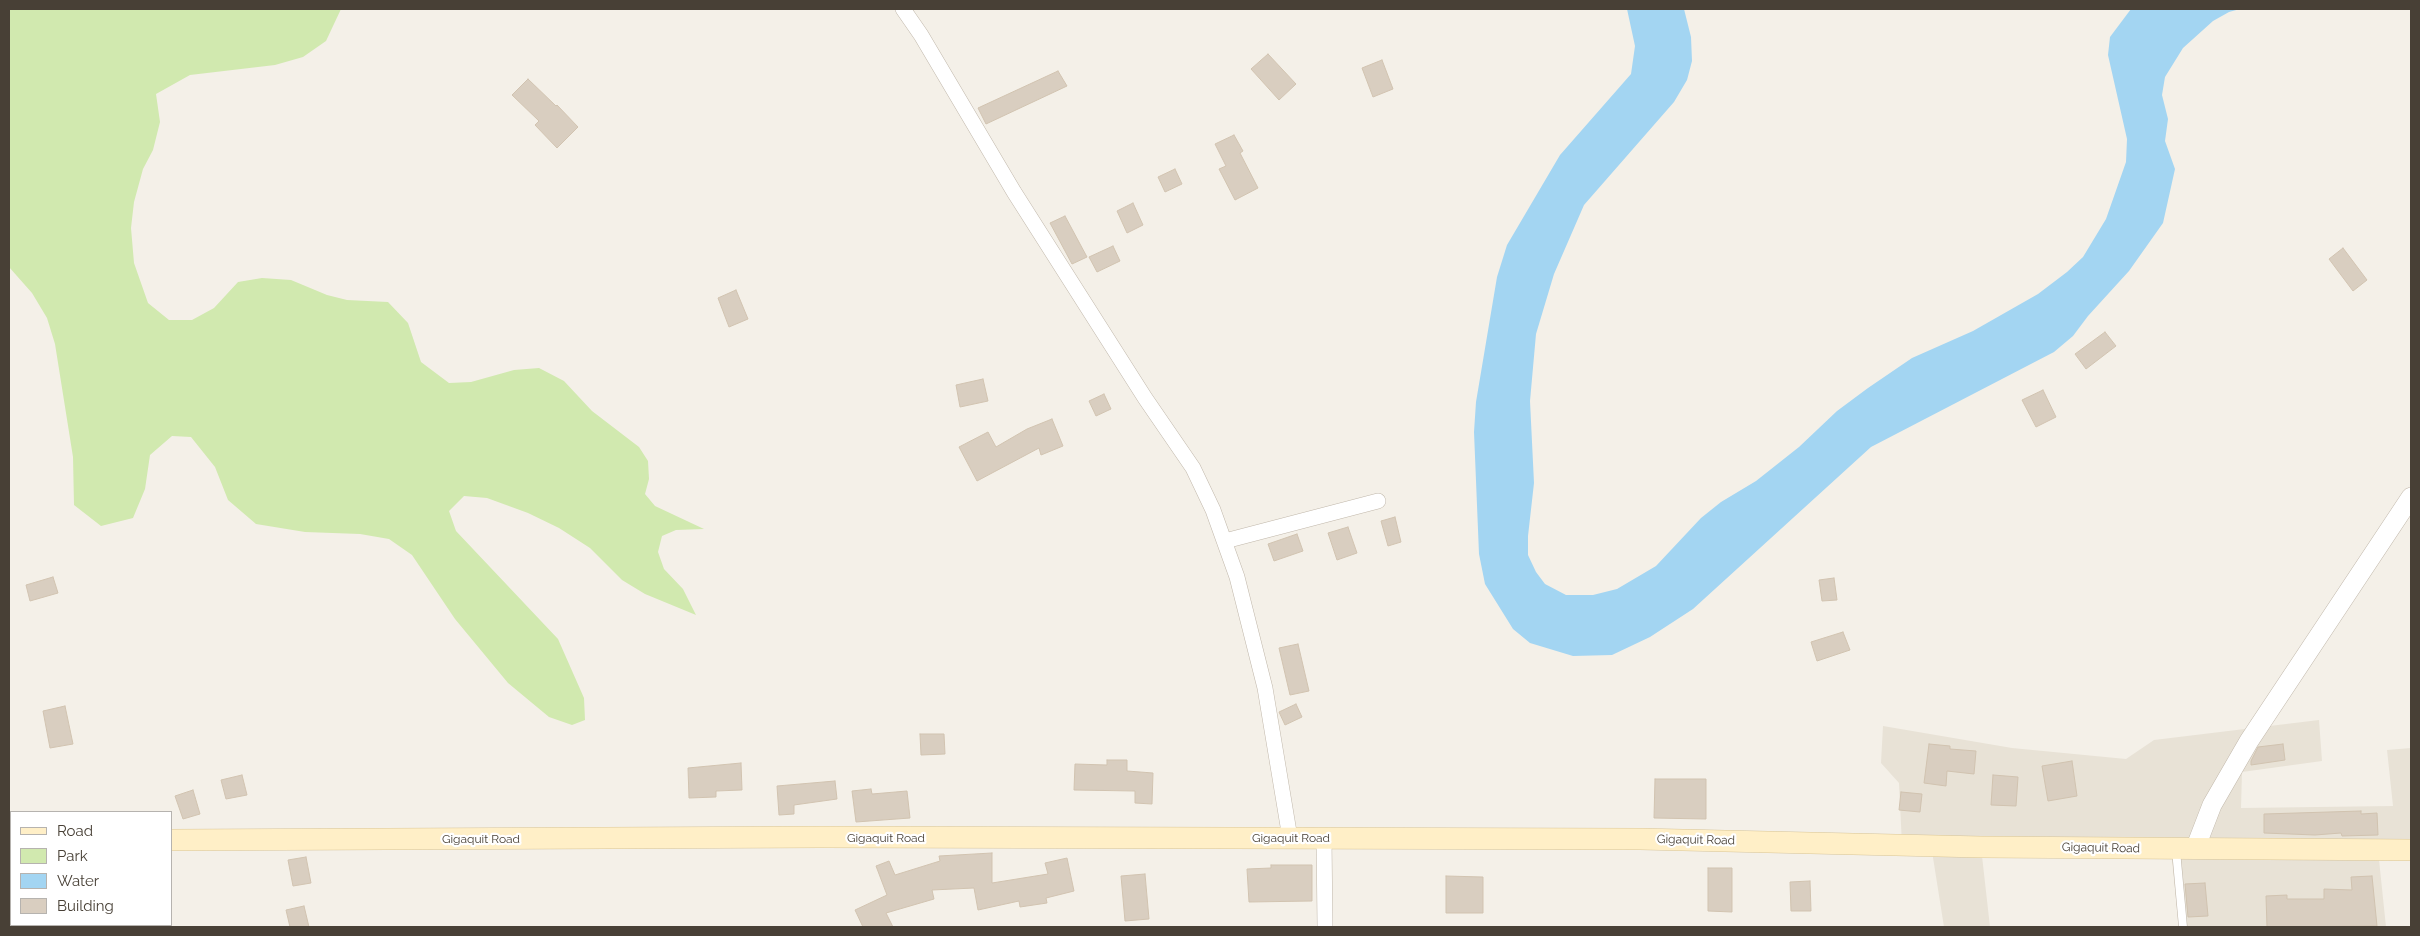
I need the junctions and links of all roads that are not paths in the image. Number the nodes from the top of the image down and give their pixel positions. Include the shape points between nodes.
1 (903, 9) edge
2 (2411, 497) edge
3 (1378, 501) dead end
4 (1225, 541) junction
5 (1290, 838) junction
6 (1324, 838) junction
7 (172, 840) edge
8 (2185, 849) junction
9 (2411, 850) edge
10 (1325, 927) edge
11 (2183, 927) edge

1 - 4 street via 1014,192 1193,468
2 - 8 street via 2249,741
3 - 4 street
4 - 5 street via 1266,688
5 - 6 main road, Gigaquit Road
5 - 7 main road, Gigaquit Road
6 - 8 main road, Gigaquit Road via 1640,839
6 - 10 street
8 - 9 main road, Gigaquit Road
8 - 11 lane

